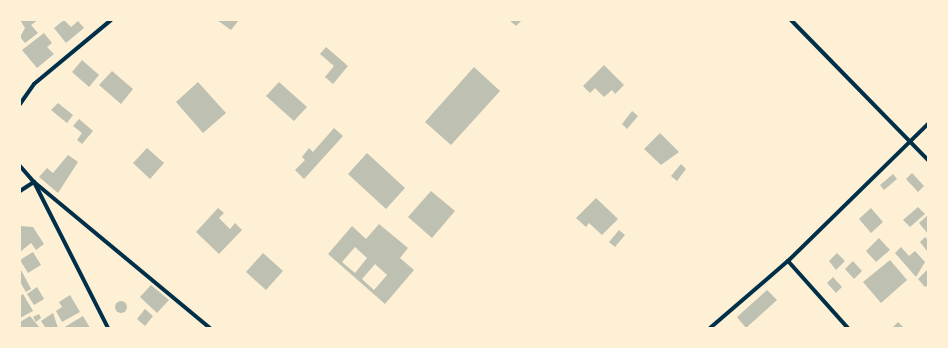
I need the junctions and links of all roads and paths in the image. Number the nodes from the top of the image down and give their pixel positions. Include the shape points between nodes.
1 (111, 20) edge
2 (791, 20) edge
3 (20, 104) edge
4 (928, 124) edge
5 (911, 141) junction
6 (928, 160) edge
7 (20, 166) edge
8 (34, 182) junction
9 (20, 191) edge
10 (788, 261) junction
11 (108, 328) edge
12 (210, 328) edge
13 (710, 328) edge
14 (848, 328) edge

1 - 3 street via 34,84
2 - 5 street
4 - 5 street
5 - 6 street
5 - 10 street
7 - 8 street
8 - 9 street
8 - 11 street
8 - 12 street
10 - 13 street
10 - 14 street

